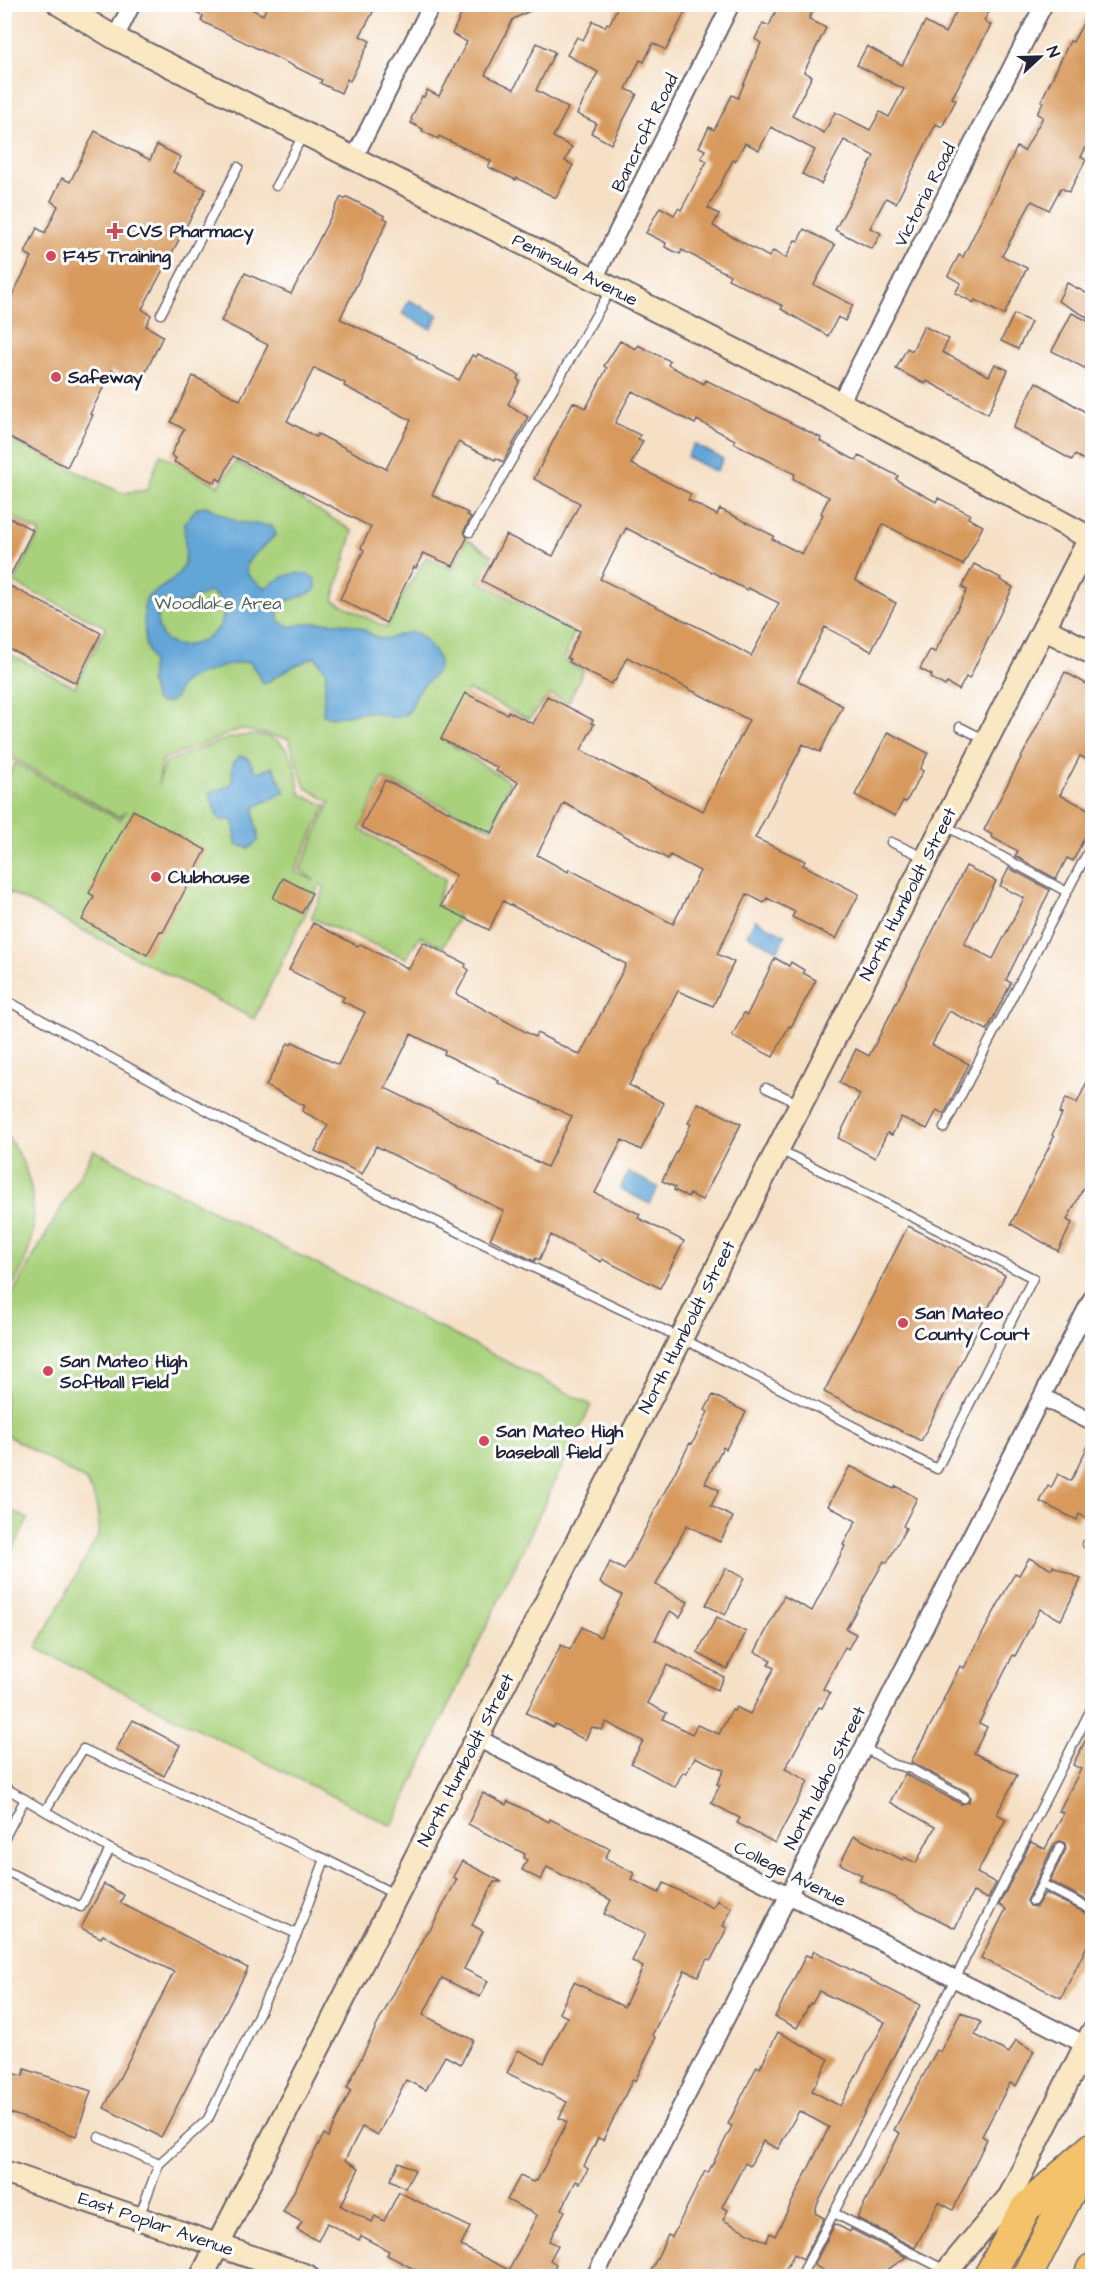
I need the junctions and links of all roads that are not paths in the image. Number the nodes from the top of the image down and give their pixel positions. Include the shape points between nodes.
1 (59, 4) edge
2 (132, 4) edge
3 (432, 4) edge
4 (731, 4) edge
5 (1044, 4) edge
6 (115, 38) junction
7 (304, 133) junction
8 (354, 158) junction
9 (238, 167) dead end
10 (276, 186) dead end
11 (603, 284) junction
12 (161, 314) dead end
13 (840, 404) junction
14 (470, 532) dead end
15 (1092, 537) edge
16 (1045, 629) junction
17 (1092, 653) edge
18 (960, 727) dead end
19 (987, 740) junction
20 (944, 825) junction
21 (891, 842) dead end
22 (1092, 844) edge
23 (927, 858) junction
24 (1068, 892) junction
25 (4, 999) edge
26 (766, 1088) dead end
27 (801, 1104) junction
28 (944, 1128) dead end
29 (778, 1149) junction
30 (1092, 1298) edge
31 (681, 1338) junction
32 (1042, 1397) junction
33 (1092, 1422) edge
34 (1092, 1707) edge
35 (477, 1738) junction
36 (863, 1747) junction
37 (4, 1787) edge
38 (964, 1798) dead end
39 (25, 1799) junction
40 (45, 1811) junction
41 (4, 1839) edge
42 (1060, 1847) dead end
43 (110, 1849) junction
44 (325, 1860) junction
45 (4, 1870) edge
46 (1041, 1884) junction
47 (788, 1894) junction
48 (396, 1896) junction
49 (1033, 1901) dead end
50 (1092, 1910) edge
51 (297, 1934) junction
52 (955, 1979) junction
53 (1089, 2039) edge
54 (99, 2137) dead end
55 (1092, 2147) edge
56 (159, 2164) junction
57 (4, 2172) edge
58 (834, 2213) junction
59 (138, 2218) junction
60 (217, 2246) junction
61 (1092, 2269) edge
62 (945, 2274) edge
63 (201, 2277) edge
64 (307, 2277) edge
65 (595, 2277) edge
66 (801, 2277) edge
67 (988, 2277) edge
68 (1027, 2277) edge
69 (1089, 2277) edge

1 - 6 street, Peninsula Avenue
2 - 6 street
3 - 8 street
4 - 11 street, Bancroft Road
5 - 13 street, Victoria Road
6 - 7 street, Peninsula Avenue
7 - 8 street, Peninsula Avenue
7 - 10 lane
8 - 11 street, Peninsula Avenue
9 - 12 lane
11 - 13 street, Peninsula Avenue
11 - 14 lane
13 - 15 street, Peninsula Avenue
15 - 16 street, North Humboldt Street
16 - 17 street
16 - 19 street, North Humboldt Street
18 - 19 lane
19 - 20 street, North Humboldt Street
20 - 23 street, North Humboldt Street
20 - 24 lane
21 - 23 lane
22 - 24 lane
23 - 27 street, North Humboldt Street
24 - 28 lane
25 - 31 lane via 230,1123
26 - 27 lane
27 - 29 street, North Humboldt Street
29 - 31 street, North Humboldt Street
29 - 31 lane via 1033,1278 937,1469
30 - 32 street, North Idaho Street
31 - 35 street, North Humboldt Street
32 - 33 street
32 - 36 street, North Idaho Street
34 - 52 lane
35 - 47 street, College Avenue
35 - 48 street, North Humboldt Street
36 - 38 lane
36 - 47 street, North Idaho Street
37 - 39 lane
39 - 40 lane
39 - 41 lane
40 - 43 lane
40 - 44 lane via 83,1749
42 - 46 lane
43 - 45 lane via 81,1907
43 - 51 lane
44 - 48 lane
44 - 51 lane
46 - 49 lane
46 - 50 lane
47 - 52 street, College Avenue
47 - 65 street, North Idaho Street
48 - 60 street, North Humboldt Street
51 - 56 lane via 208,2119
52 - 53 street, College Avenue
52 - 58 lane
53 - 62 street via 1010,2196
54 - 56 lane
55 - 67 highway via 1026,2208
55 - 68 highway
56 - 59 lane
57 - 59 street, East Poplar Avenue
58 - 62 lane
58 - 66 lane
59 - 60 street, East Poplar Avenue
60 - 63 street, North Humboldt Street
60 - 64 street, East Poplar Avenue
61 - 69 highway

